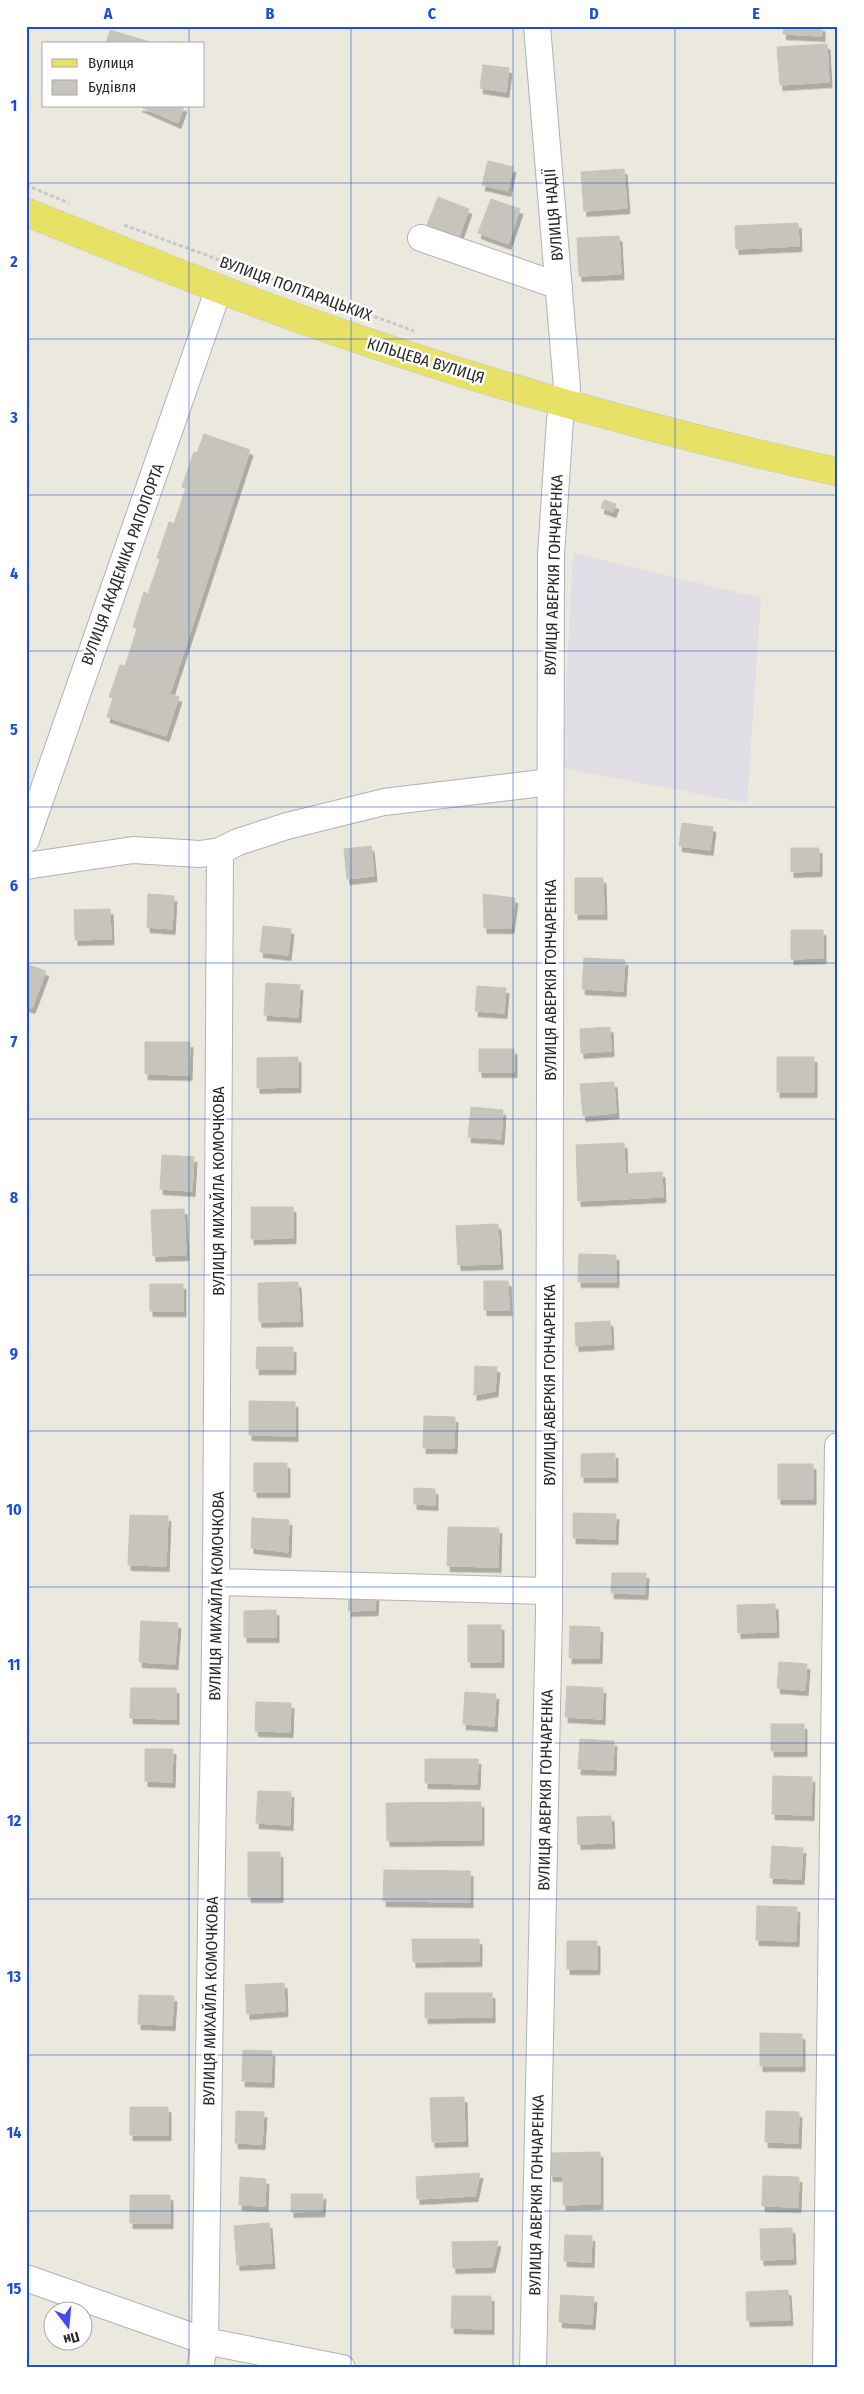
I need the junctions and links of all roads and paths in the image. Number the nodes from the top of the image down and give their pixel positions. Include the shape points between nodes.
1 (537, 26) edge
2 (26, 185) edge
3 (77, 206) dead end
4 (26, 212) edge
5 (121, 224) dead end
6 (421, 238) dead end
7 (558, 286) junction
8 (219, 288) junction
9 (418, 333) dead end
10 (564, 403) junction
11 (838, 472) edge
12 (550, 782) junction
13 (26, 840) edge
14 (220, 851) junction
15 (26, 866) edge
16 (838, 1446) edge
17 (216, 1582) junction
18 (549, 1591) junction
19 (26, 2278) edge
20 (205, 2341) junction
21 (200, 2368) edge
22 (342, 2368) edge
23 (533, 2368) edge
24 (826, 2368) edge

1 - 7 street, ВУЛИЦЯ НАДІЇ
2 - 3 path
4 - 8 main road, КІЛЬЦЕВА ВУЛИЦЯ
5 - 9 path, ВУЛИЦЯ ПОЛТАРАЦЬКИХ
6 - 7 street
7 - 10 street, ВУЛИЦЯ НАДІЇ via 567,388
8 - 10 main road, КІЛЬЦЕВА ВУЛИЦЯ via 388,349
8 - 13 street, ВУЛИЦЯ АКАДЕМІКА РАПОПОРТА
10 - 11 main road, КІЛЬЦЕВА ВУЛИЦЯ via 746,452
10 - 12 street, ВУЛИЦЯ АВЕРКІЯ ГОНЧАРЕНКА via 559,429 551,555
12 - 14 street via 384,802 287,826
12 - 18 street, ВУЛИЦЯ АВЕРКІЯ ГОНЧАРЕНКА
14 - 15 street via 200,854 133,850
14 - 17 street, ВУЛИЦЯ МИХАЙЛА КОМОЧКОВА
16 - 24 street
17 - 18 street
17 - 20 street, ВУЛИЦЯ МИХАЙЛА КОМОЧКОВА
18 - 23 street, ВУЛИЦЯ АВЕРКІЯ ГОНЧАРЕНКА
19 - 20 street
20 - 21 street, ВУЛИЦЯ МИХАЙЛА КОМОЧКОВА
20 - 22 street

